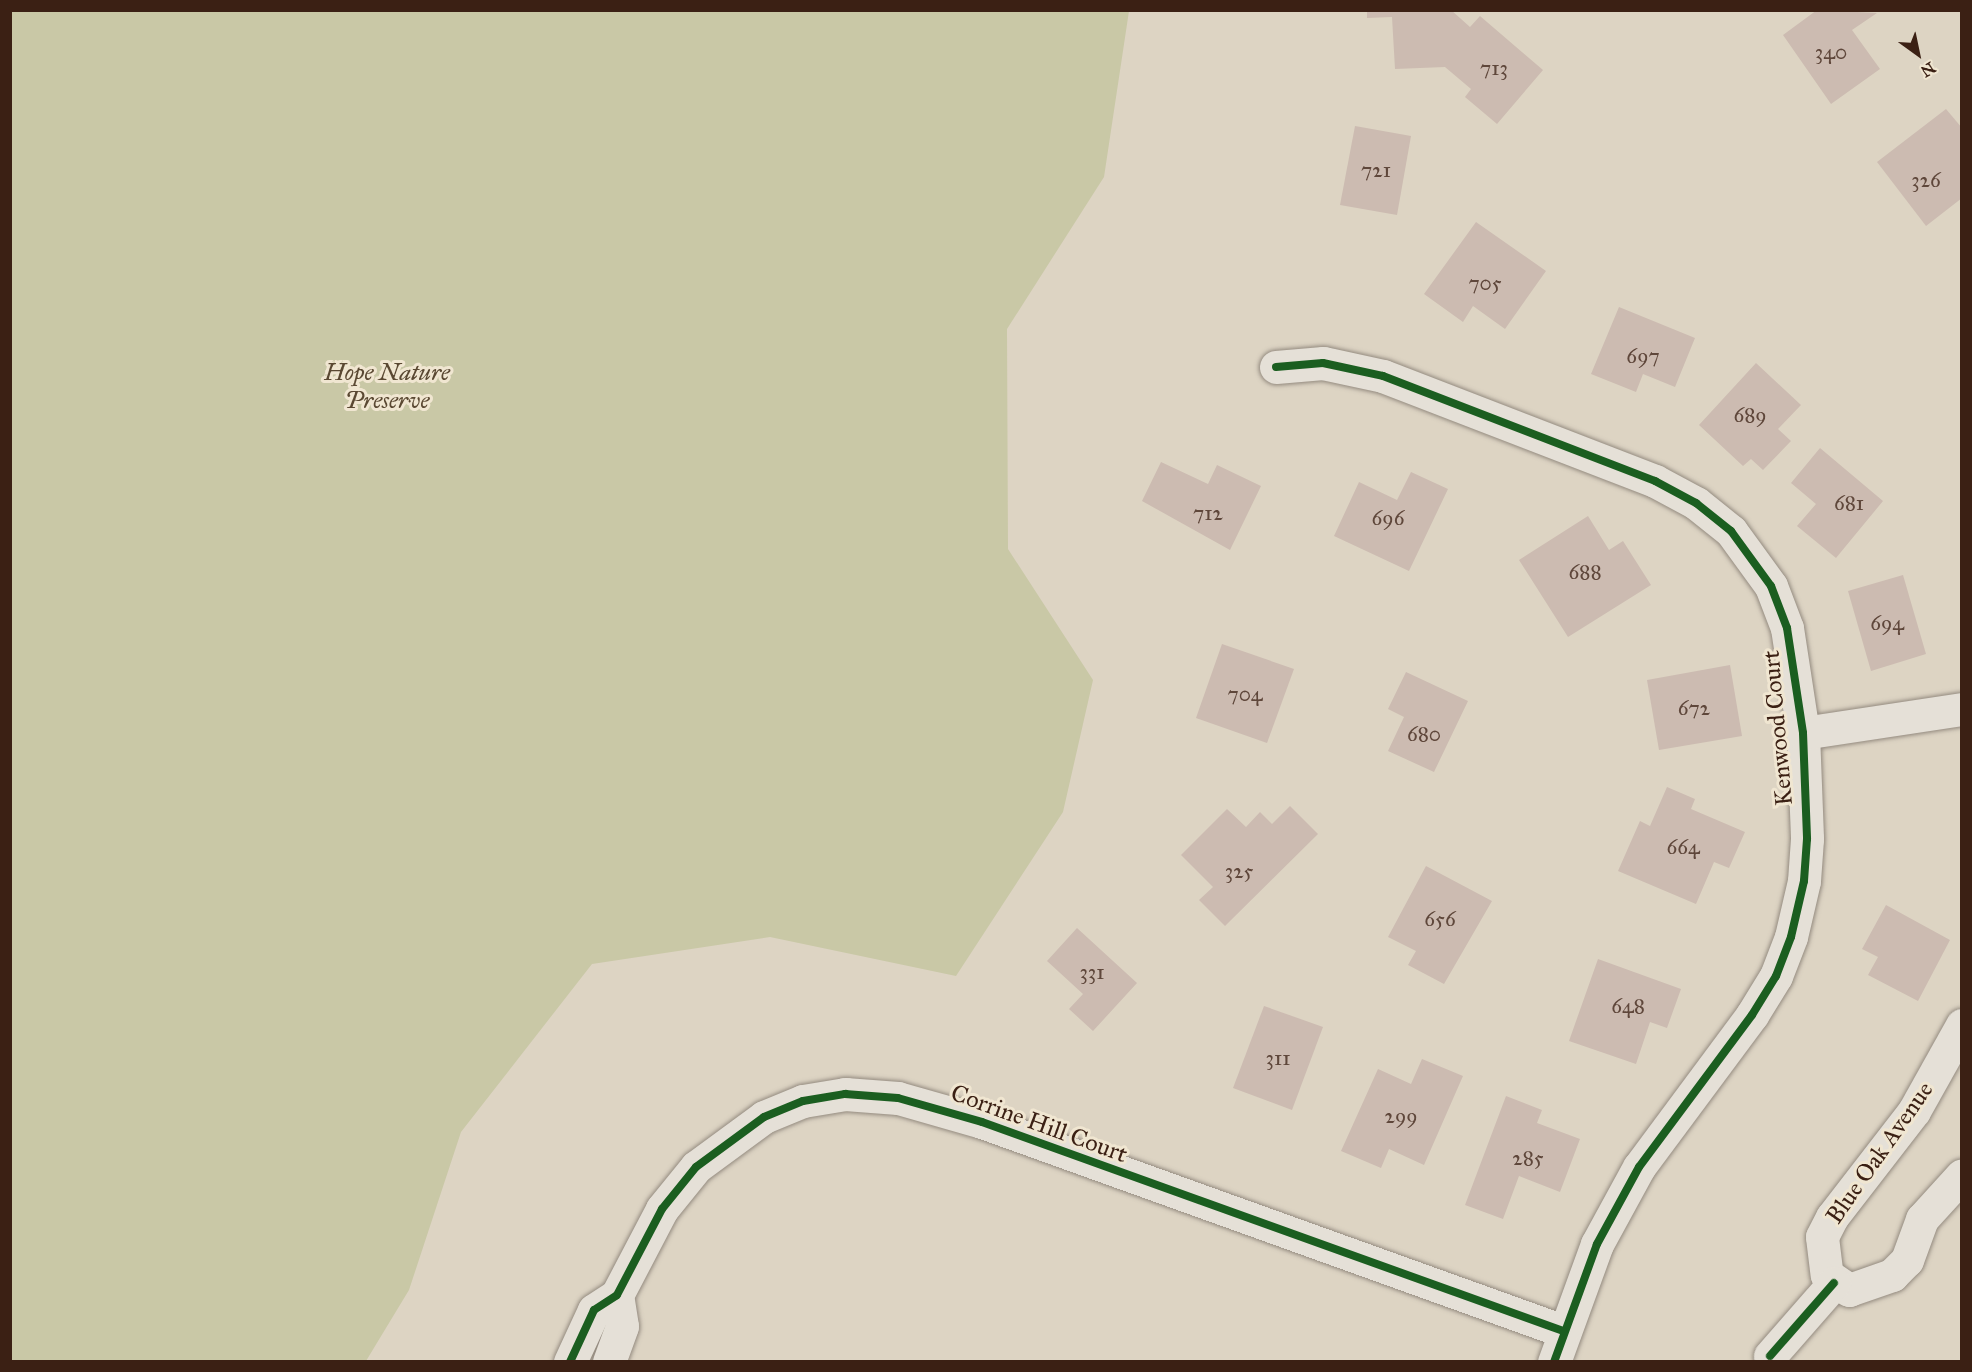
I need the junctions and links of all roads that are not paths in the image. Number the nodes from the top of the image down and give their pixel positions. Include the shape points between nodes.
1 (1276, 367) dead end
2 (1962, 709) edge
3 (1803, 733) junction
4 (1962, 1025) edge
5 (1962, 1175) edge
6 (1834, 1283) junction
7 (616, 1295) junction
8 (1559, 1346) edge
9 (1770, 1356) dead end
10 (570, 1362) edge
11 (609, 1362) edge

1 - 3 street, Kenwood Court via 1323,363 1383,376 1655,480 1696,502 1731,531 1771,586 1794,659
2 - 3 street
3 - 8 street, Kenwood Court via 1804,881 1776,976 1752,1015 1639,1167 1597,1244
4 - 6 street, Blue Oak Avenue via 1914,1111 1832,1217 1822,1237 1827,1275
5 - 6 street via 1922,1219 1900,1269 1868,1286 1849,1290
6 - 9 street
7 - 8 street, Corrine Hill Court via 662,1209 696,1167 728,1140 764,1117 803,1101 867,1095 982,1122
7 - 10 street, Corrine Hill Court via 594,1310
7 - 11 street via 622,1326

